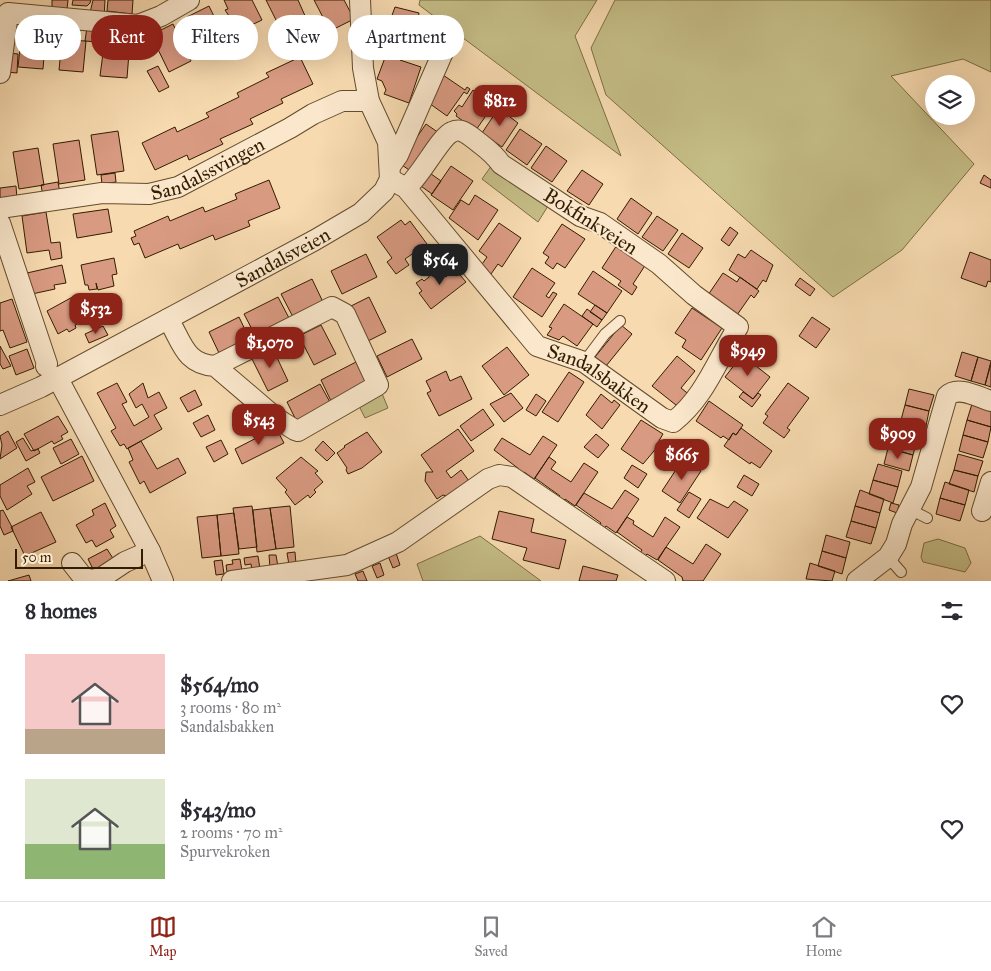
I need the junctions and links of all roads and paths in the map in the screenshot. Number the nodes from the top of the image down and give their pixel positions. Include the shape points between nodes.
1 (189, 0) edge
2 (360, 0) edge
3 (440, 60) edge
4 (0, 74) edge
5 (369, 101) junction
6 (396, 177) junction
7 (0, 208) edge
8 (0, 222) edge
9 (168, 319) junction
10 (620, 321) dead end
11 (584, 362) junction
12 (215, 366) junction
13 (51, 372) junction
14 (710, 380) joint
15 (991, 400) edge
16 (0, 405) edge
17 (991, 482) edge
18 (982, 511) dead end
19 (150, 551) junction
20 (72, 563) dead end
21 (163, 581) edge
22 (232, 581) edge
23 (665, 581) edge
24 (857, 581) edge

1 - 4 street via 138,25 8,13
2 - 5 street via 363,68
3 - 6 street via 398,155
5 - 6 street via 388,142
5 - 7 street, Sandalssvingen via 342,101 313,114 178,187 149,194 102,193
6 - 9 street, Sandalsveien via 361,213
6 - 11 street, Sandalsbakken via 537,346
6 - 14 street, Bokfinkveien via 421,172 447,135 454,131 465,132 493,152 501,164 580,216 600,223 738,327
8 - 13 street
9 - 12 street via 183,349 192,359
9 - 13 street, Sandalsveien
10 - 11 lane
11 - 14 street, Sandalsbakken via 644,408 673,422 688,411
12 - 12 street via 332,308 345,314 378,385 298,431 276,418
13 - 16 street, Sandalsveien via 41,387
13 - 19 street
15 - 24 street via 959,391 948,396 923,479 919,514 902,524 895,564
17 - 18 street
19 - 20 street via 100,578 90,580 83,577
19 - 21 street
22 - 23 street via 347,565 398,542 453,502 499,475 512,477

